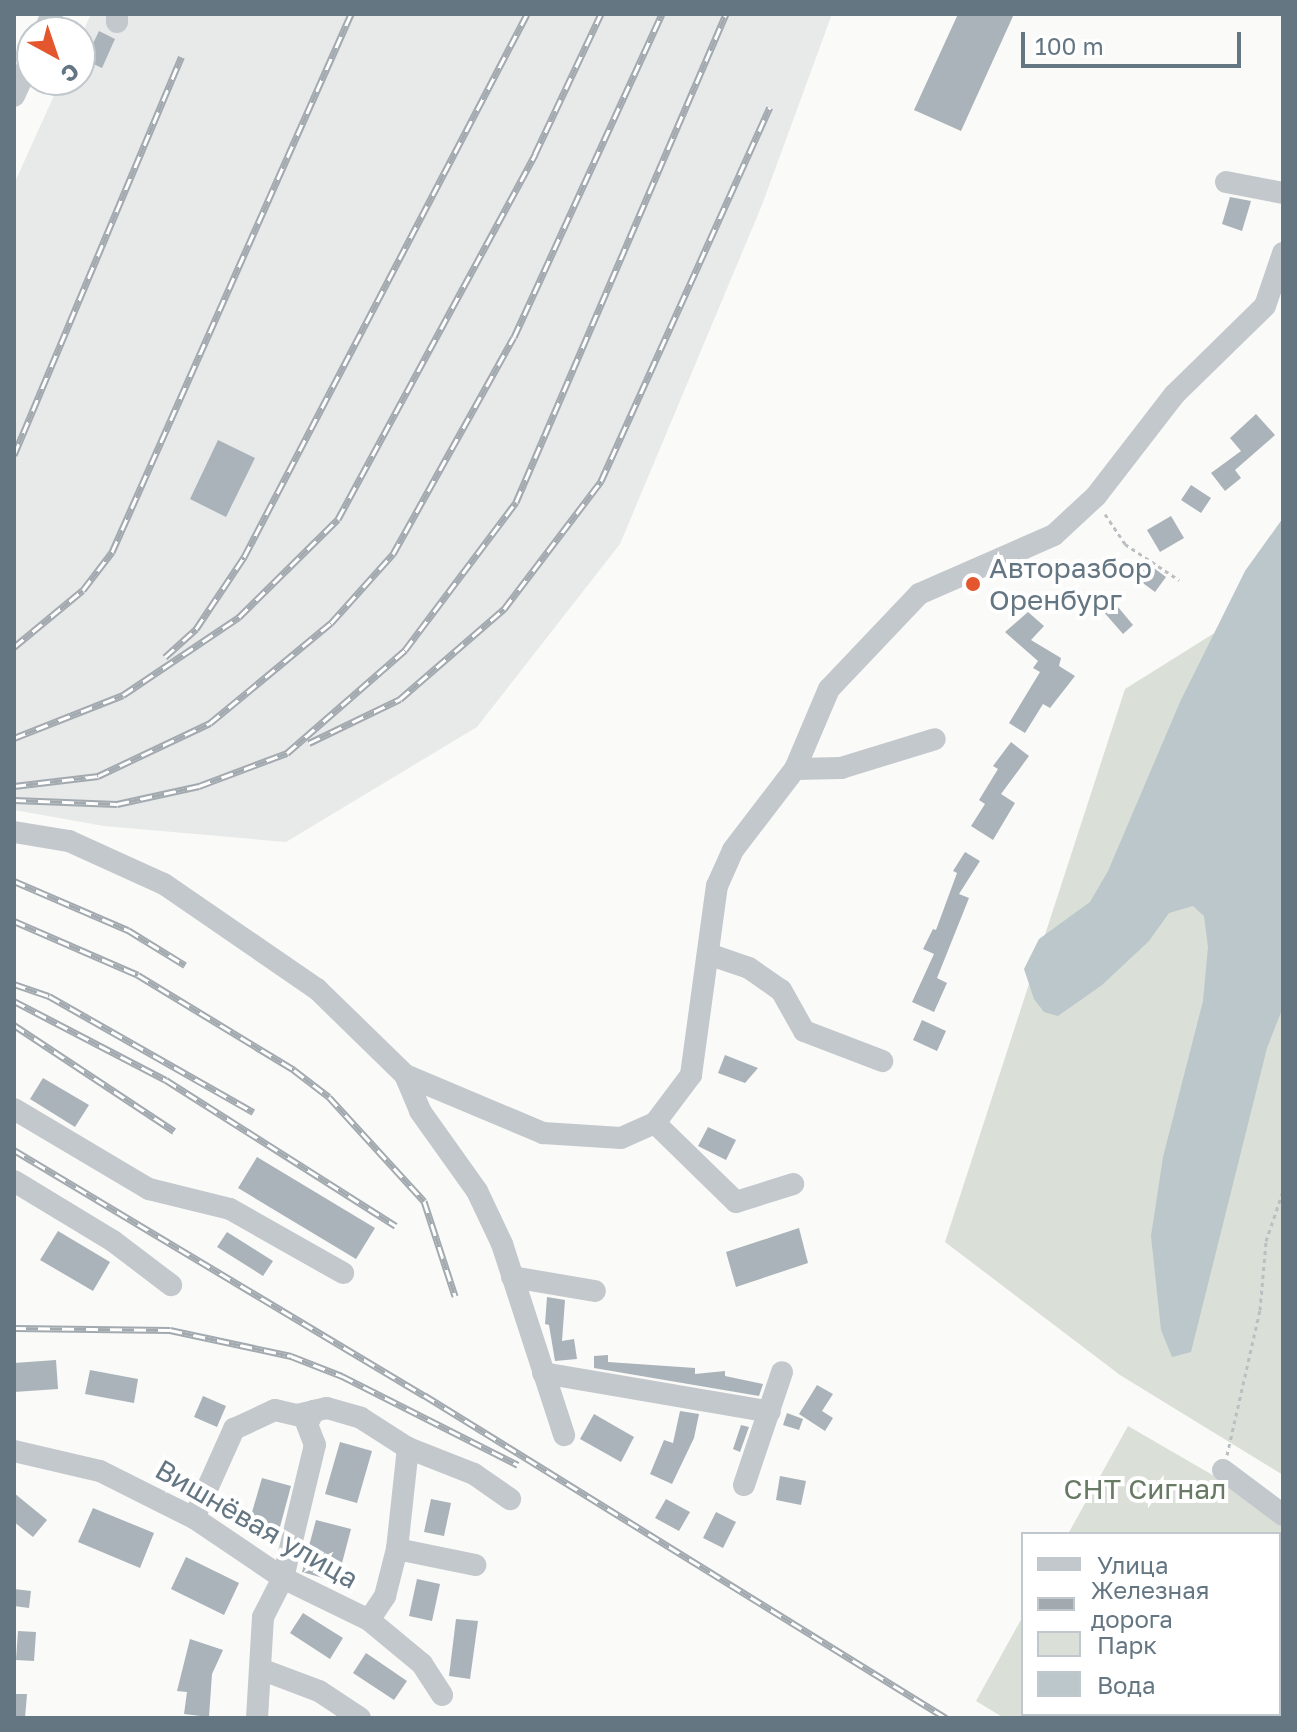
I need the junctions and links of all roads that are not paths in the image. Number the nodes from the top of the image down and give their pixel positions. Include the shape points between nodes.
1 (1226, 182) dead end
2 (1283, 193) edge
3 (1283, 253) edge
4 (935, 739) dead end
5 (795, 769) junction
6 (14, 832) edge
7 (708, 954) junction
8 (882, 1061) dead end
9 (405, 1075) junction
10 (14, 1109) edge
11 (655, 1123) junction
12 (14, 1181) edge
13 (793, 1184) dead end
14 (343, 1273) dead end
15 (512, 1277) junction
16 (171, 1285) dead end
17 (595, 1291) dead end
18 (782, 1372) dead end
19 (543, 1373) junction
20 (314, 1411) junction
21 (770, 1412) junction
22 (564, 1435) dead end
23 (408, 1448) junction
24 (14, 1451) edge
25 (1223, 1470) road end
26 (744, 1485) dead end
27 (510, 1499) dead end
28 (1283, 1515) edge
29 (194, 1518) junction
30 (397, 1549) junction
31 (475, 1565) dead end
32 (283, 1578) junction
33 (369, 1620) junction
34 (263, 1670) junction
35 (442, 1695) dead end
36 (257, 1718) edge
37 (360, 1718) edge

1 - 2 street
3 - 5 street via 1265,306 1174,395 1096,496 1054,535 919,594 829,689
4 - 5 street via 841,768
5 - 7 street via 733,850 717,886
6 - 9 street via 69,841 164,884 317,989
7 - 8 street via 749,968 781,990 804,1031
7 - 11 street via 691,1075
9 - 11 street via 543,1133 621,1138
9 - 15 street via 420,1111 477,1191
10 - 14 street via 149,1189 230,1209
11 - 13 street via 736,1202
12 - 16 street via 113,1241
15 - 17 street
15 - 19 street
18 - 21 street
19 - 21 street
19 - 22 street
20 - 23 street via 327,1408 361,1418
20 - 29 street via 297,1415 275,1410 234,1429
20 - 32 street via 307,1424 315,1445
21 - 26 street
23 - 27 street via 474,1474
23 - 30 street
24 - 29 street, Вишнёвая улица via 100,1471
25 - 28 street
29 - 32 street, Вишнёвая улица
30 - 31 street
30 - 33 street via 385,1596
32 - 33 street, Вишнёвая улица
32 - 34 street via 263,1617 258,1646
33 - 35 street, Вишнёвая улица via 422,1664
34 - 36 street
34 - 37 street via 319,1691

